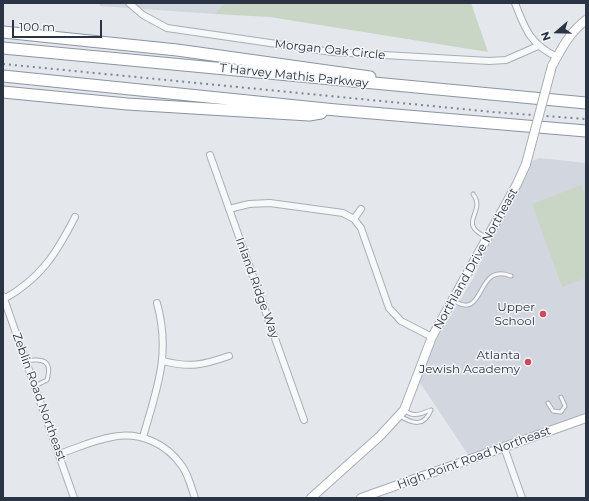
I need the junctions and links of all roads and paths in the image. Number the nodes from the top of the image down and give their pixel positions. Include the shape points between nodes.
1 (129, 3) edge
2 (515, 3) edge
3 (586, 20) edge
4 (3, 28) edge
5 (3, 32) edge
6 (40, 36) junction
7 (538, 46) junction
8 (3, 48) edge
9 (557, 57) junction
10 (3, 76) edge
11 (3, 92) edge
12 (496, 96) junction
13 (586, 103) edge
14 (336, 110) junction
15 (586, 131) edge
16 (210, 155) dead end
17 (473, 194) dead end
18 (229, 209) junction
19 (361, 209) dead end
20 (75, 217) dead end
21 (354, 218) junction
22 (488, 238) junction
23 (511, 276) dead end
24 (3, 298) edge
25 (453, 300) junction
26 (157, 302) dead end
27 (432, 337) junction
28 (229, 356) dead end
29 (26, 361) junction
30 (163, 361) junction
31 (35, 386) junction
32 (562, 397) dead end
33 (548, 403) dead end
34 (402, 413) junction
35 (586, 418) edge
36 (304, 420) dead end
37 (143, 437) junction
38 (504, 447) junction
39 (59, 454) junction
40 (313, 497) edge
41 (74, 498) edge
42 (195, 498) edge
43 (362, 498) edge
44 (522, 498) edge

1 - 7 street, Morgan Oak Circle via 143,15 167,28 332,52 489,61 506,60
2 - 7 street via 524,27
3 - 9 street, Northland Drive Northeast via 572,32
4 - 6 highway
5 - 6 highway
6 - 12 highway via 177,50
7 - 9 street
8 - 12 highway, T Harvey Mathis Parkway
9 - 22 street, Northland Drive Northeast, bridge via 552,66 526,164
10 - 14 highway
11 - 14 highway via 127,104 301,115
12 - 13 highway, T Harvey Mathis Parkway
14 - 15 highway
16 - 18 street, Inland Ridge Way
17 - 22 lane via 478,203 472,218 473,226 477,233
18 - 21 street via 249,204 270,203 343,213
18 - 36 street, Inland Ridge Way
19 - 21 street
20 - 24 street via 45,267 27,284
21 - 27 street via 361,228 389,308 401,321
22 - 25 street, Northland Drive Northeast
23 - 25 lane via 503,273 492,276 468,306
24 - 29 street, Zeblin Road Northeast
25 - 27 street, Northland Drive Northeast
26 - 30 street via 163,330
27 - 34 street, Northland Drive Northeast
28 - 30 street via 196,366
29 - 31 street, Zeblin Road Northeast
29 - 31 lane via 43,360 48,365 47,380
30 - 37 street
31 - 39 street, Zeblin Road Northeast
32 - 33 lane via 565,406 561,412 553,411
34 - 34 lane via 411,423 419,423 429,416 432,410 415,416
34 - 40 street, Northland Drive Northeast
35 - 38 street, High Point Road Northeast
37 - 39 street via 113,436
37 - 42 street via 165,448 175,457 188,477
38 - 43 street, High Point Road Northeast
38 - 44 street
39 - 41 street, Zeblin Road Northeast

